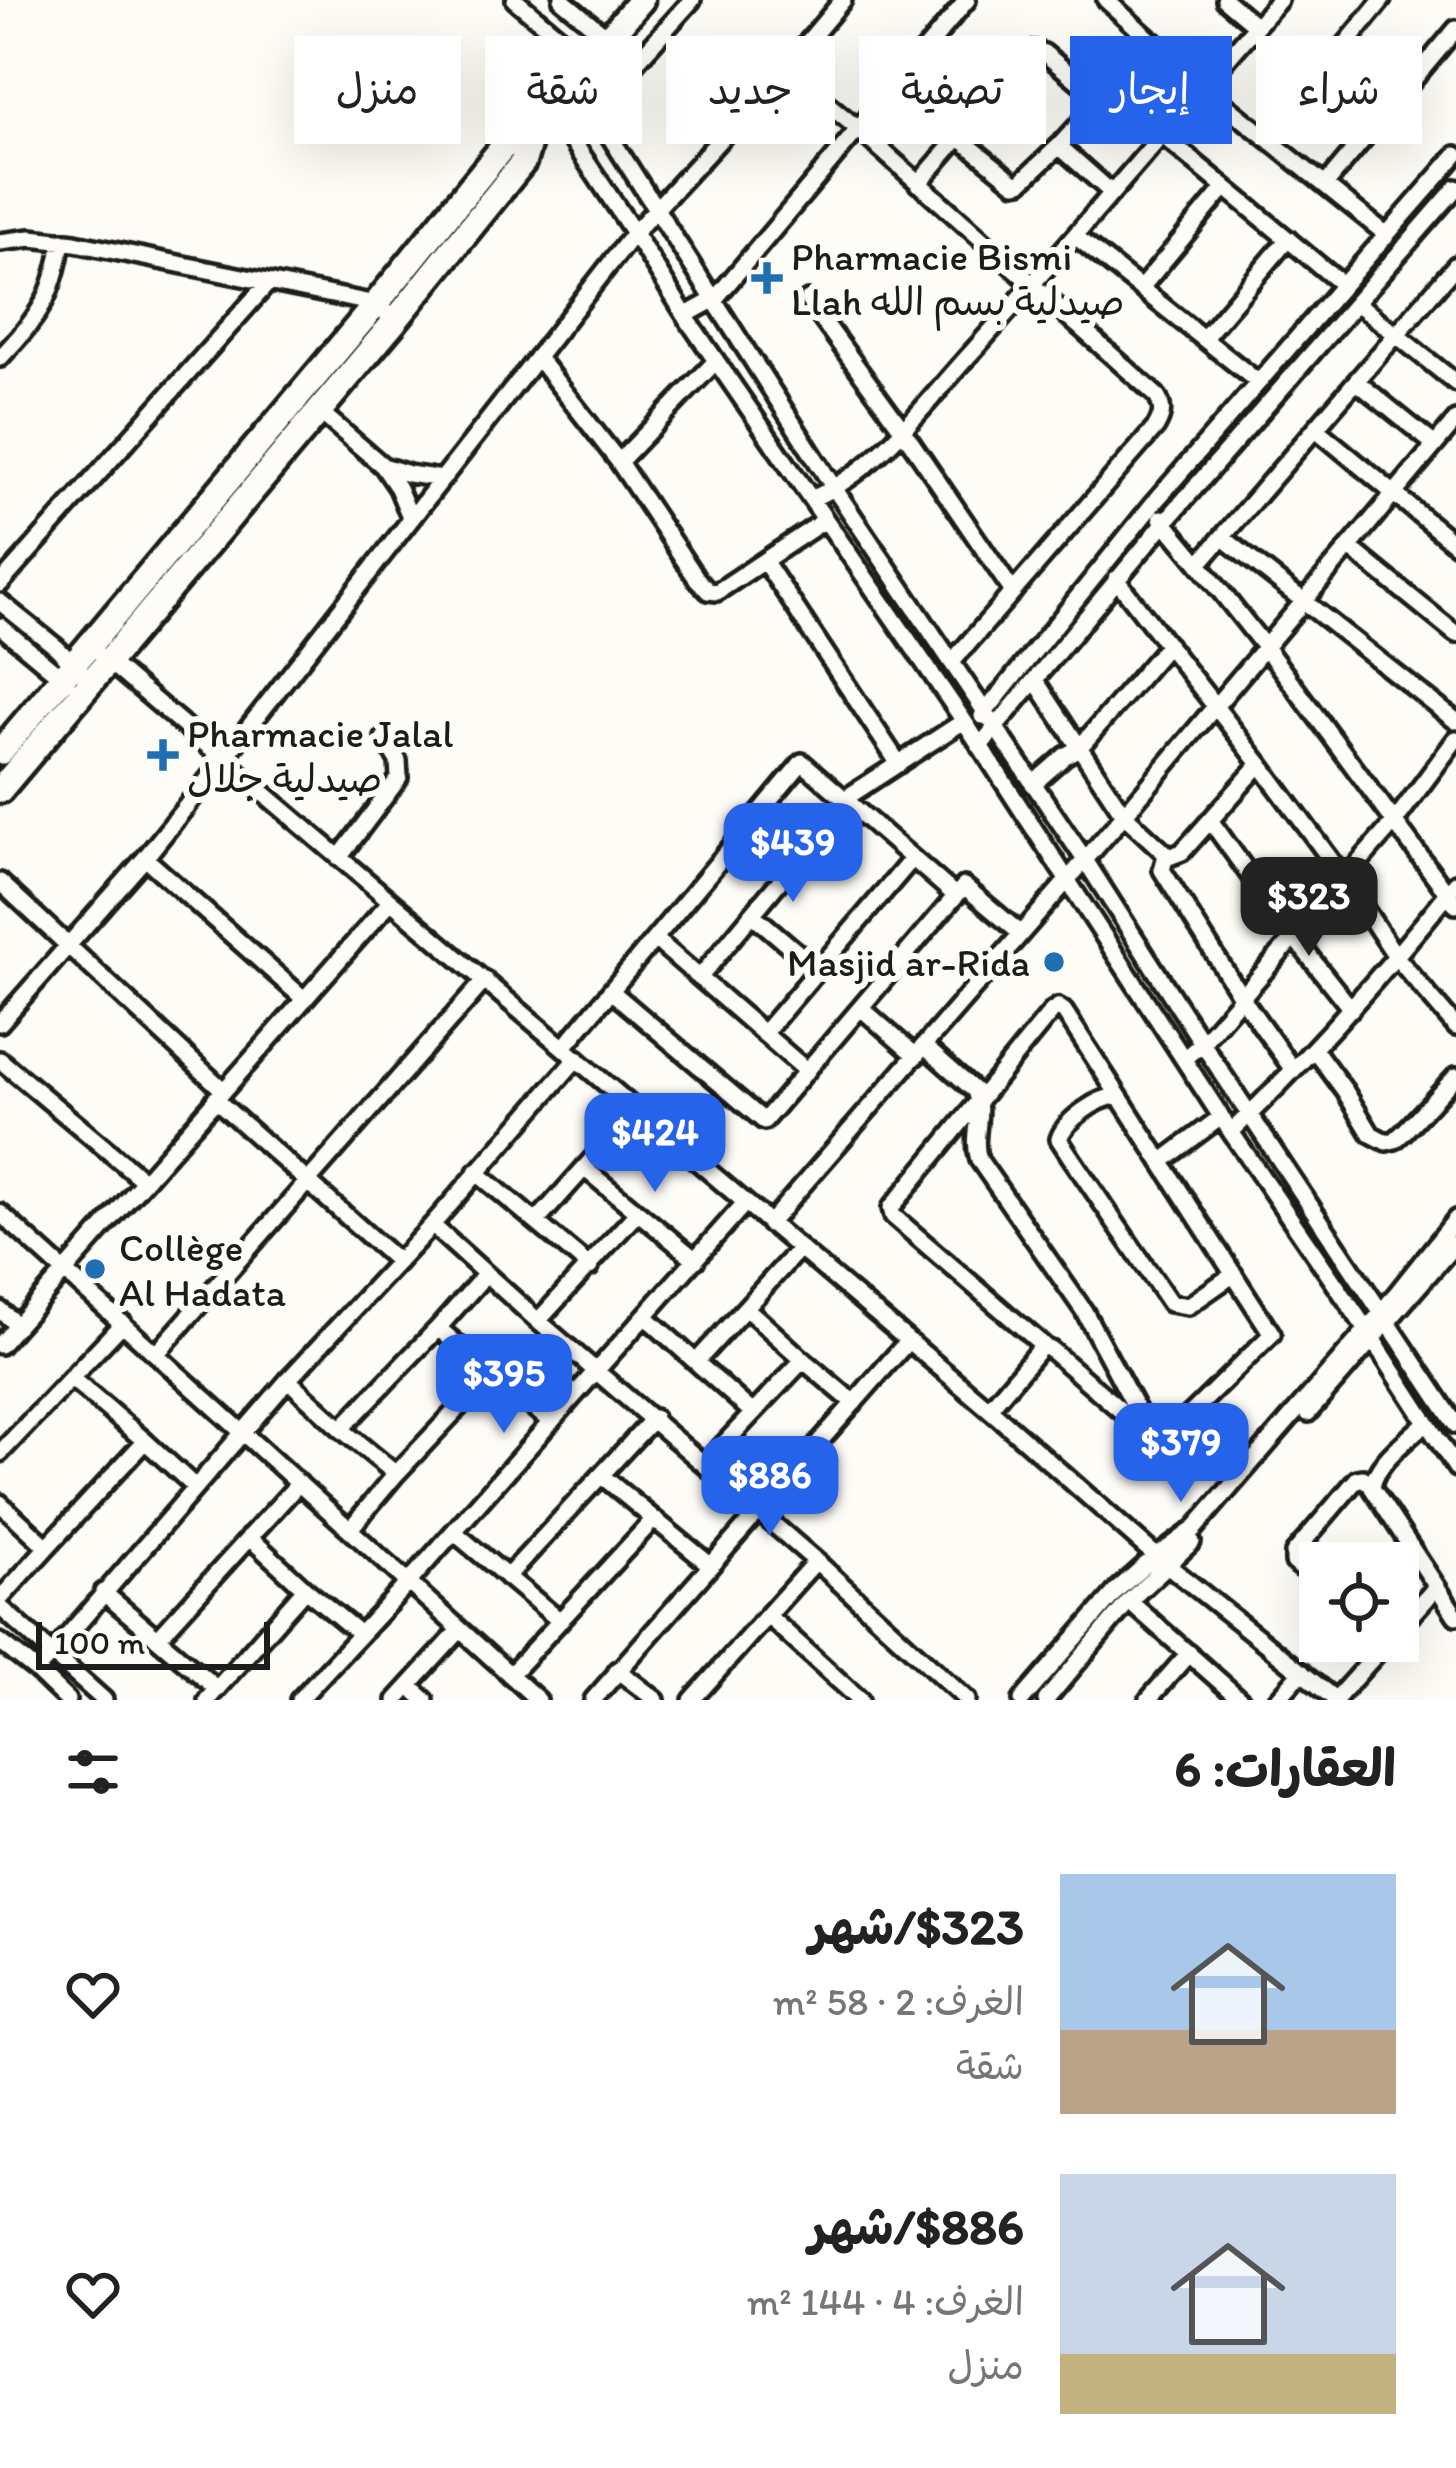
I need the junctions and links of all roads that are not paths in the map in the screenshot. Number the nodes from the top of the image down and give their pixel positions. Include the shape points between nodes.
1 (515, 0) edge
2 (641, 0) edge
3 (692, 0) edge
4 (842, 0) edge
5 (967, 0) edge
6 (1106, 0) edge
7 (1225, 0) edge
8 (1279, 0) edge
9 (1382, 0) edge
10 (570, 2) edge
11 (1256, 26) junction
12 (1456, 29) edge
13 (558, 36) edge
14 (606, 36) edge
15 (610, 36) edge
16 (812, 36) edge
17 (1148, 36) edge
18 (1352, 36) edge
19 (1232, 54) edge
20 (1046, 55) edge
21 (642, 56) edge
22 (1422, 70) edge
23 (1070, 75) edge
24 (835, 110) edge
25 (1232, 110) edge
26 (857, 128) junction
27 (1070, 134) edge
28 (507, 144) edge
29 (573, 144) edge
30 (615, 144) edge
31 (715, 144) edge
32 (952, 144) edge
33 (967, 144) edge
34 (1154, 144) edge
35 (1173, 144) edge
36 (1360, 144) edge
37 (1059, 146) junction
38 (1456, 155) edge
39 (918, 184) junction
40 (1325, 185) junction
41 (1226, 187) junction
42 (1456, 188) edge
43 (1112, 193) junction
44 (656, 208) junction
45 (634, 233) junction
46 (1387, 235) junction
47 (1075, 236) junction
48 (2, 239) edge
49 (1288, 239) junction
50 (62, 241) junction
51 (1456, 266) edge
52 (268, 283) junction
53 (1342, 284) junction
54 (1031, 287) junction
55 (1141, 288) junction
56 (715, 298) junction
57 (808, 300) dead end
58 (1357, 303) junction
59 (386, 312) junction
60 (686, 315) junction
61 (1396, 337) junction
62 (1204, 338) junction
63 (537, 357) junction
64 (0, 358) edge
65 (716, 361) junction
66 (1258, 382) junction
67 (1357, 382) junction
68 (1456, 383) edge
69 (319, 411) junction
70 (1456, 420) edge
71 (902, 429) junction
72 (1316, 429) junction
73 (1435, 446) junction
74 (619, 462) junction
75 (383, 466) junction
76 (442, 479) junction
77 (834, 488) junction
78 (1393, 494) junction
79 (811, 499) junction
80 (1152, 505) junction
81 (411, 519) junction
82 (825, 520) junction
83 (1165, 522) junction
84 (1222, 537) junction
85 (1456, 545) edge
86 (1349, 547) junction
87 (765, 562) junction
88 (1199, 564) junction
89 (1117, 580) junction
90 (0, 584) edge
91 (1013, 592) junction
92 (1304, 601) junction
93 (0, 602) edge
94 (0, 626) edge
95 (1456, 634) edge
96 (1168, 645) junction
97 (1265, 647) junction
98 (952, 662) junction
99 (84, 671) junction
100 (1035, 680) junction
101 (1216, 706) junction
102 (985, 713) junction
103 (1456, 722) edge
104 (967, 726) junction
105 (996, 728) junction
106 (384, 738) dead end
107 (1456, 739) edge
108 (980, 746) junction
109 (1081, 747) junction
110 (0, 752) edge
111 (224, 760) junction
112 (899, 764) junction
113 (1260, 764) junction
114 (1033, 784) junction
115 (0, 790) edge
116 (846, 801) junction
117 (1124, 815) junction
118 (1210, 820) junction
119 (1395, 821) junction
120 (1166, 855) junction
121 (145, 858) junction
122 (339, 858) junction
123 (913, 859) junction
124 (1084, 860) junction
125 (1067, 880) junction
126 (1345, 880) junction
127 (0, 882) edge
128 (1453, 894) edge
129 (956, 896) junction
130 (390, 902) junction
131 (752, 914) junction
132 (1020, 933) junction
133 (1294, 937) junction
134 (655, 939) junction
135 (69, 945) junction
136 (1397, 958) junction
137 (818, 970) junction
138 (700, 977) junction
139 (485, 980) junction
140 (611, 991) junction
141 (1242, 998) junction
142 (304, 999) junction
143 (861, 1008) junction
144 (1351, 1009) junction
145 (0, 1023) edge
146 (1456, 1027) edge
147 (764, 1033) junction
148 (1202, 1043) junction
149 (1314, 1049) junction
150 (920, 1051) junction
151 (570, 1052) junction
152 (1184, 1059) junction
153 (0, 1060) edge
154 (1293, 1070) junction
155 (808, 1071) junction
156 (1456, 1076) edge
157 (219, 1095) junction
158 (1117, 1096) junction
159 (979, 1098) junction
160 (637, 1109) junction
161 (1250, 1113) junction
162 (1221, 1117) junction
163 (1231, 1132) junction
164 (1161, 1162) junction
165 (584, 1168) junction
166 (476, 1172) junction
167 (143, 1180) junction
168 (309, 1181) junction
169 (745, 1203) junction
170 (0, 1213) edge
171 (637, 1213) junction
172 (1456, 1219) edge
173 (536, 1222) junction
174 (770, 1224) junction
175 (432, 1225) junction
176 (1456, 1244) edge
177 (799, 1249) junction
178 (696, 1260) junction
179 (398, 1262) junction
180 (590, 1267) junction
181 (64, 1270) junction
182 (486, 1274) junction
183 (1234, 1274) junction
184 (746, 1308) junction
185 (0, 1310) edge
186 (646, 1317) junction
187 (1385, 1318) junction
188 (538, 1321) junction
189 (122, 1322) junction
190 (17, 1325) junction
191 (438, 1328) junction
192 (1369, 1334) junction
193 (907, 1342) junction
194 (0, 1345) edge
195 (1044, 1346) junction
196 (157, 1353) junction
197 (803, 1360) junction
198 (696, 1362) junction
199 (597, 1371) junction
200 (491, 1372) junction
201 (71, 1378) junction
202 (288, 1381) junction
203 (854, 1403) junction
204 (989, 1409) junction
205 (753, 1413) junction
206 (654, 1418) junction
207 (551, 1422) junction
208 (1426, 1422) junction
209 (1456, 1425) edge
210 (341, 1429) junction
211 (1150, 1429) junction
212 (244, 1432) junction
213 (145, 1441) junction
214 (0, 1453) edge
215 (705, 1464) junction
216 (1456, 1468) edge
217 (396, 1474) junction
218 (602, 1476) junction
219 (299, 1483) junction
220 (1371, 1485) junction
221 (195, 1487) junction
222 (0, 1503) edge
223 (759, 1512) junction
224 (654, 1519) junction
225 (350, 1529) junction
226 (454, 1532) junction
227 (249, 1537) junction
228 (1303, 1542) edge
229 (47, 1546) junction
230 (1162, 1560) junction
231 (816, 1561) junction
232 (710, 1565) junction
233 (507, 1577) junction
234 (408, 1582) junction
235 (1436, 1587) junction
236 (305, 1589) junction
237 (104, 1592) junction
238 (1129, 1601) junction
239 (0, 1603) edge
240 (1419, 1606) edge
241 (768, 1616) junction
242 (1456, 1616) edge
243 (560, 1622) junction
244 (460, 1630) junction
245 (360, 1634) junction
246 (158, 1639) junction
247 (0, 1642) edge
248 (1189, 1653) junction
249 (52, 1654) junction
250 (1369, 1662) edge
251 (36, 1670) junction
252 (617, 1670) junction
253 (1302, 1672) junction
254 (510, 1675) junction
255 (409, 1686) junction
256 (212, 1694) edge
257 (67, 1700) edge
258 (104, 1700) edge
259 (299, 1700) edge
260 (396, 1700) edge
261 (425, 1700) edge
262 (538, 1700) edge
263 (593, 1700) edge
264 (656, 1700) edge
265 (692, 1700) edge
266 (860, 1700) edge
267 (967, 1700) edge
268 (1022, 1700) edge
269 (1046, 1700) edge
270 (1148, 1700) edge
271 (1241, 1700) edge
272 (1277, 1700) edge
273 (1336, 1700) edge

1 - 13 street
2 - 15 main road
3 - 21 street
4 - 16 street
5 - 26 street
6 - 17 street
7 - 11 street
8 - 11 street
9 - 18 street
10 - 14 street
11 - 19 street
12 - 22 street
20 - 23 street
24 - 26 street
25 - 40 street
26 - 39 street
26 - 56 street
27 - 37 street
28 - 59 main road
29 - 45 street
30 - 44 street
31 - 44 street
32 - 39 street
33 - 37 street via 1015,183
34 - 43 street
35 - 41 street
36 - 40 street
37 - 43 street
38 - 46 street
39 - 54 street
40 - 46 street
41 - 49 street
41 - 55 street
42 - 58 street
43 - 47 street
44 - 45 street
44 - 56 street
45 - 60 street
45 - 63 street
46 - 53 street
47 - 54 street
47 - 55 street
48 - 50 street
49 - 53 street
49 - 62 street
50 - 52 street
50 - 64 street via 44,305
51 - 61 street
52 - 59 street
52 - 90 street
53 - 66 street
54 - 71 street
54 - 91 street via 1156,395 1163,411
55 - 62 street
56 - 60 street
56 - 77 street
57 - 71 street
58 - 61 street
58 - 83 street
59 - 69 main road
59 - 99 main road
60 - 65 street
61 - 67 street
61 - 68 street
62 - 66 street
63 - 74 street
63 - 76 street
65 - 74 street
65 - 79 street
66 - 80 street
67 - 72 street
67 - 73 street
69 - 75 street
69 - 99 main road
70 - 73 street
71 - 77 street
71 - 91 street
72 - 78 street
72 - 84 street
73 - 78 street
74 - 87 street via 709,592
75 - 76 street
75 - 81 street
76 - 81 street
77 - 79 street
77 - 98 street
78 - 85 street
78 - 86 street
79 - 82 street
80 - 83 street
80 - 102 street
81 - 111 street
82 - 87 street
82 - 104 street
83 - 88 street
83 - 89 street
84 - 88 street
84 - 92 street
86 - 92 street
86 - 95 street
87 - 112 street
88 - 97 street
89 - 96 street
89 - 100 street
91 - 98 street
92 - 97 street
92 - 103 street
93 - 99 street
94 - 99 street
96 - 101 street
96 - 109 street
97 - 101 street
97 - 119 street
98 - 102 street
99 - 110 main road
99 - 111 street
99 - 115 main road
100 - 105 street
100 - 109 street
101 - 113 street
101 - 117 street
102 - 104 street
102 - 105 street
104 - 108 street
104 - 112 street
105 - 108 street
105 - 114 street
106 - 122 street via 398,778
107 - 119 street
108 - 125 street
109 - 114 street
109 - 117 street
111 - 121 street
111 - 122 street
112 - 116 street
113 - 118 street
113 - 126 street
114 - 124 street
116 - 123 street
116 - 131 street
116 - 134 street via 802,762
117 - 120 street
117 - 124 street
118 - 120 street via 1179,855
118 - 133 street
119 - 126 street
119 - 128 street
120 - 141 street via 1162,870
121 - 135 street
121 - 142 street
122 - 130 street
123 - 129 street
123 - 137 street
124 - 125 street
124 - 148 street
125 - 132 street
125 - 152 street
126 - 133 street
126 - 136 street
127 - 135 street
128 - 136 street
129 - 132 street via 964,886
129 - 143 street
130 - 139 street
130 - 142 street
131 - 137 street
131 - 138 street
132 - 150 street
133 - 141 street
133 - 144 street
134 - 138 street
134 - 140 street
135 - 145 street
135 - 157 street
136 - 144 street
136 - 146 street
137 - 147 street
138 - 147 street
139 - 151 street
139 - 168 street
140 - 151 street
140 - 155 street via 764,1121
141 - 148 street
141 - 154 street
142 - 157 street
143 - 150 street
143 - 155 street
144 - 149 street
147 - 155 street
148 - 152 street
148 - 161 street
149 - 154 street
149 - 156 street via 1371,1134 1386,1142
150 - 159 street
150 - 174 street
151 - 160 street
151 - 166 street
152 - 162 street
153 - 167 street
154 - 161 street
157 - 167 street
157 - 168 street
158 - 159 street via 1058,1007
158 - 164 street
158 - 183 street via 1064,1127 1059,1139 1070,1156 1170,1304 1188,1306
159 - 195 street via 891,1208 893,1216
159 - 211 street via 979,1160 1084,1311
160 - 165 street
160 - 169 street
161 - 163 street
161 - 187 street
162 - 163 street
162 - 164 street
163 - 192 street
164 - 183 street
165 - 171 street
165 - 173 street
166 - 173 street
166 - 175 street
167 - 181 street
168 - 179 street
168 - 196 street
169 - 174 street
169 - 178 street
170 - 181 street
171 - 178 street
171 - 180 street
172 - 187 street
173 - 180 street
174 - 177 street
175 - 179 street
175 - 182 street
176 - 187 street
177 - 184 street
177 - 193 street
178 - 186 street
179 - 202 street
180 - 188 street
181 - 189 street
181 - 190 street
182 - 188 street
182 - 191 street
183 - 211 street via 1273,1334 1172,1432
184 - 197 street
184 - 198 street
185 - 190 street
186 - 198 street
186 - 199 street
187 - 192 street
187 - 209 street
188 - 199 street
189 - 196 street
189 - 201 street
190 - 194 street
191 - 200 street
191 - 210 street
192 - 208 street
192 - 230 street
193 - 203 street
193 - 204 street
195 - 204 street
195 - 211 street
196 - 212 street
197 - 203 street
197 - 205 street
198 - 205 street
199 - 206 street
199 - 207 street
200 - 207 street
200 - 217 street
201 - 213 street
201 - 214 street
202 - 210 street
202 - 212 street
203 - 223 street
204 - 230 street
205 - 215 street
206 - 215 street
206 - 218 street
207 - 226 street
208 - 216 street
208 - 220 street
210 - 217 street
212 - 219 street
212 - 221 street
213 - 221 street
213 - 229 street
215 - 223 street
217 - 225 street
218 - 224 street
218 - 233 street
219 - 225 street
219 - 227 street
220 - 228 street via 1357,1479
220 - 235 street
221 - 237 street
222 - 229 street
223 - 231 street
223 - 232 street
224 - 232 street
224 - 243 street
225 - 234 street
226 - 233 street
226 - 234 street
227 - 236 street
227 - 246 street
229 - 239 street
230 - 238 street
230 - 253 street
230 - 268 street via 1118,1590
231 - 241 street
231 - 267 street
232 - 252 street
233 - 243 street
234 - 244 street
234 - 245 street
235 - 240 street
235 - 242 street
236 - 245 street
236 - 256 street
237 - 246 street
237 - 249 street
238 - 248 street
238 - 269 street
239 - 249 street
241 - 265 street
241 - 266 street
243 - 254 street
244 - 254 street
244 - 255 street
245 - 259 street
246 - 256 street
247 - 251 street
248 - 270 street
248 - 271 street
249 - 251 street
249 - 258 street
250 - 273 street
251 - 257 street
252 - 263 street
252 - 264 street
253 - 272 street
253 - 273 street
254 - 262 street
255 - 260 street
255 - 261 street

